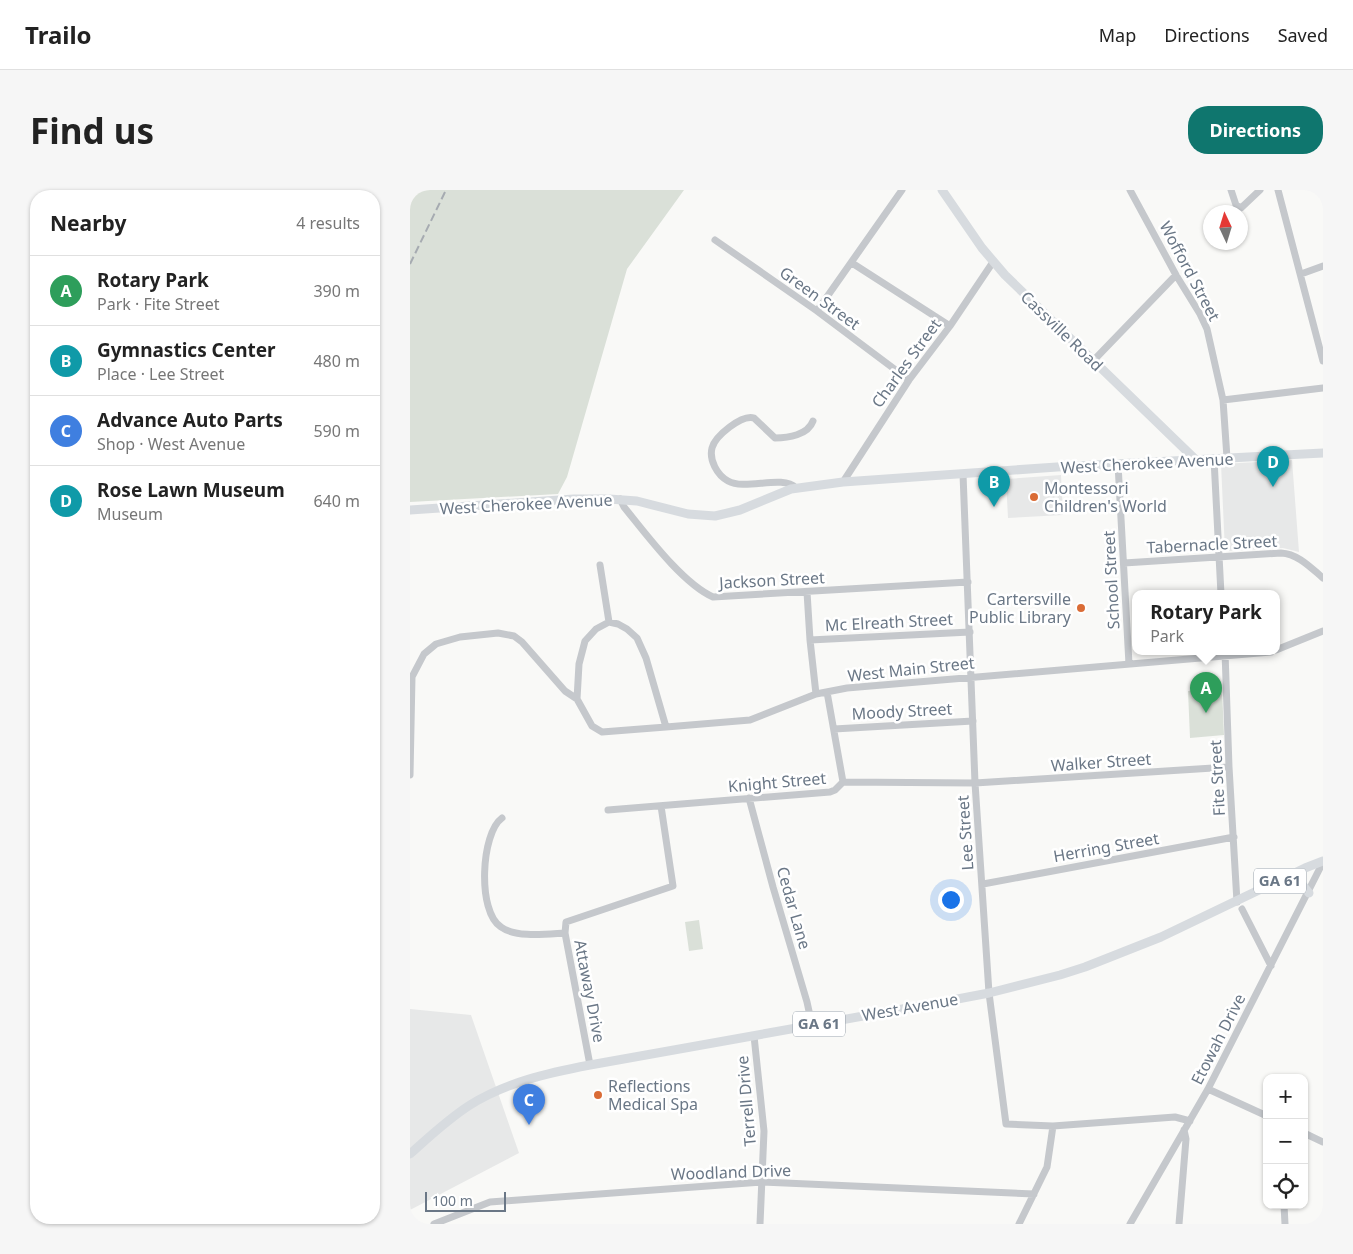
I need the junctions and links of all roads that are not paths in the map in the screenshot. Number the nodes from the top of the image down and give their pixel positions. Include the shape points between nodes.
1 (902, 190) edge
2 (942, 190) edge
3 (1130, 190) edge
4 (1231, 190) edge
5 (1260, 190) edge
6 (1278, 190) edge
7 (715, 240) dead end
8 (993, 262) junction
9 (852, 263) junction
10 (1323, 266) edge
11 (1301, 274) junction
12 (1176, 275) junction
13 (817, 312) junction
14 (950, 326) junction
15 (1093, 361) junction
16 (1323, 361) edge
17 (909, 380) junction
18 (1323, 388) edge
19 (1223, 400) junction
20 (813, 421) dead end
21 (1178, 442) junction
22 (1323, 453) edge
23 (1227, 458) junction
24 (1214, 459) junction
25 (1196, 460) junction
26 (1175, 461) junction
27 (1118, 464) junction
28 (963, 474) junction
29 (843, 482) junction
30 (796, 488) junction
31 (620, 499) junction
32 (410, 510) edge
33 (1219, 556) junction
34 (1124, 563) junction
35 (600, 565) dead end
36 (1323, 578) edge
37 (968, 582) junction
38 (1221, 590) edge
39 (807, 592) junction
40 (608, 622) junction
41 (1323, 631) edge
42 (970, 632) junction
43 (810, 640) junction
44 (1280, 648) edge
45 (1215, 655) edge
46 (1225, 655) edge
47 (1129, 664) junction
48 (971, 677) junction
49 (827, 692) junction
50 (816, 694) junction
51 (577, 699) junction
52 (973, 721) junction
53 (666, 727) junction
54 (834, 729) junction
55 (1229, 767) junction
56 (410, 775) edge
57 (843, 782) junction
58 (975, 783) junction
59 (749, 798) junction
60 (661, 806) junction
61 (608, 810) dead end
62 (502, 818) dead end
63 (1234, 838) junction
64 (1323, 862) edge
65 (1283, 879) junction
66 (983, 884) junction
67 (1309, 893) junction
68 (1239, 906) junction
69 (565, 933) junction
70 (1271, 966) junction
71 (989, 993) junction
72 (812, 1025) junction
73 (754, 1036) junction
74 (590, 1065) junction
75 (1208, 1089) junction
76 (1263, 1114) edge
77 (1190, 1121) junction
78 (1053, 1126) junction
79 (1184, 1130) junction
80 (1308, 1135) edge
81 (1323, 1142) edge
82 (410, 1154) edge
83 (762, 1182) junction
84 (1034, 1194) junction
85 (1284, 1209) edge
86 (434, 1224) edge
87 (760, 1224) edge
88 (1019, 1224) edge
89 (1130, 1224) edge
90 (1180, 1224) edge
91 (1285, 1224) edge

1 - 9 street
2 - 8 main road, Cassville Road
3 - 12 street, Wofford Street
4 - 5 street via 1236,205 1241,208
6 - 11 street
7 - 13 street, Green Street
8 - 14 street, Charles Street
8 - 15 main road, Cassville Road
9 - 13 street
9 - 14 street
10 - 11 street
11 - 16 street
12 - 15 street
12 - 19 street, Wofford Street via 1207,329
13 - 17 street, Green Street
14 - 17 street, Charles Street
15 - 21 main road, Cassville Road
17 - 29 street, Charles Street
18 - 19 street
19 - 23 street, Wofford Street
20 - 30 street via 806,431 775,438 754,418 744,418 719,437 712,447 714,466 729,482 783,483
21 - 25 main road, Cassville Road
21 - 26 main road via 1179,453
22 - 23 main road, West Cherokee Avenue
23 - 24 main road, West Cherokee Avenue
24 - 25 main road, West Cherokee Avenue
24 - 33 street
25 - 26 main road, West Cherokee Avenue
26 - 27 main road, West Cherokee Avenue
27 - 28 main road, West Cherokee Avenue
27 - 34 street, School Street
28 - 29 main road, West Cherokee Avenue
28 - 37 street, Lee Street
29 - 30 main road, West Cherokee Avenue
30 - 31 main road, West Cherokee Avenue via 715,516 688,514
31 - 32 main road, West Cherokee Avenue
31 - 39 street, Jackson Street via 658,548 691,583 712,597
33 - 34 street, Tabernacle Street
33 - 36 street, Tabernacle Street via 1291,554
33 - 38 street
34 - 47 street, School Street
35 - 40 street
37 - 39 street, Jackson Street
37 - 42 street, Lee Street
39 - 43 street
40 - 51 street via 585,641 579,664
40 - 53 street via 618,624 637,638
41 - 44 street
42 - 43 street, Mc Elreath Street
42 - 48 street, Lee Street
43 - 50 street
45 - 47 street, West Main Street
46 - 55 street, Fite Street
47 - 48 street, West Main Street
48 - 49 street, West Main Street
48 - 52 street, Lee Street
49 - 50 street, West Main Street
49 - 54 street
50 - 53 street, West Main Street via 750,720
51 - 53 street, West Main Street via 592,726 602,732
51 - 56 street via 565,691 514,636 498,633 460,637 436,644 424,654 412,677
52 - 54 street, Moody Street
52 - 58 street, Lee Street
54 - 57 street
55 - 58 street, Walker Street
55 - 63 street, Fite Street
57 - 58 street, Knight Street
57 - 59 street, Knight Street via 830,792
58 - 66 street, Lee Street
59 - 60 street, Knight Street
59 - 72 street, Cedar Lane
60 - 61 street, Knight Street
60 - 69 street, Attaway Drive via 673,886 566,922
62 - 69 street via 492,831 484,877 488,907 495,921 510,932
63 - 66 street, Herring Street
63 - 68 street, Fite Street
64 - 65 main road, West Avenue / GA 61
64 - 67 street, Etowah Drive
65 - 67 main road via 1301,883
65 - 68 main road, West Avenue / GA 61
66 - 71 street, Lee Street
67 - 70 street, Etowah Drive
68 - 70 street, Fite Street
68 - 71 main road, West Avenue / GA 61 via 1085,968
69 - 74 street, Attaway Drive
70 - 75 street, Etowah Drive
71 - 72 main road, West Avenue / GA 61
71 - 78 street, Lee Street via 1006,1124
72 - 73 main road, West Avenue / GA 61
73 - 74 main road, West Avenue / GA 61
73 - 83 street, Terrell Drive via 764,1122
74 - 82 main road, West Avenue / GA 61 via 529,1078 487,1096 446,1122
75 - 76 street
75 - 77 street, Etowah Drive
77 - 78 street, Lee Street via 1168,1117
77 - 79 street, Etowah Drive
78 - 84 street via 1047,1167
79 - 89 street, Etowah Drive
79 - 90 street
80 - 81 street
83 - 84 street, Woodland Drive
83 - 86 street, Woodland Drive via 490,1202
83 - 87 street, Terrell Drive
84 - 88 street
85 - 91 street

